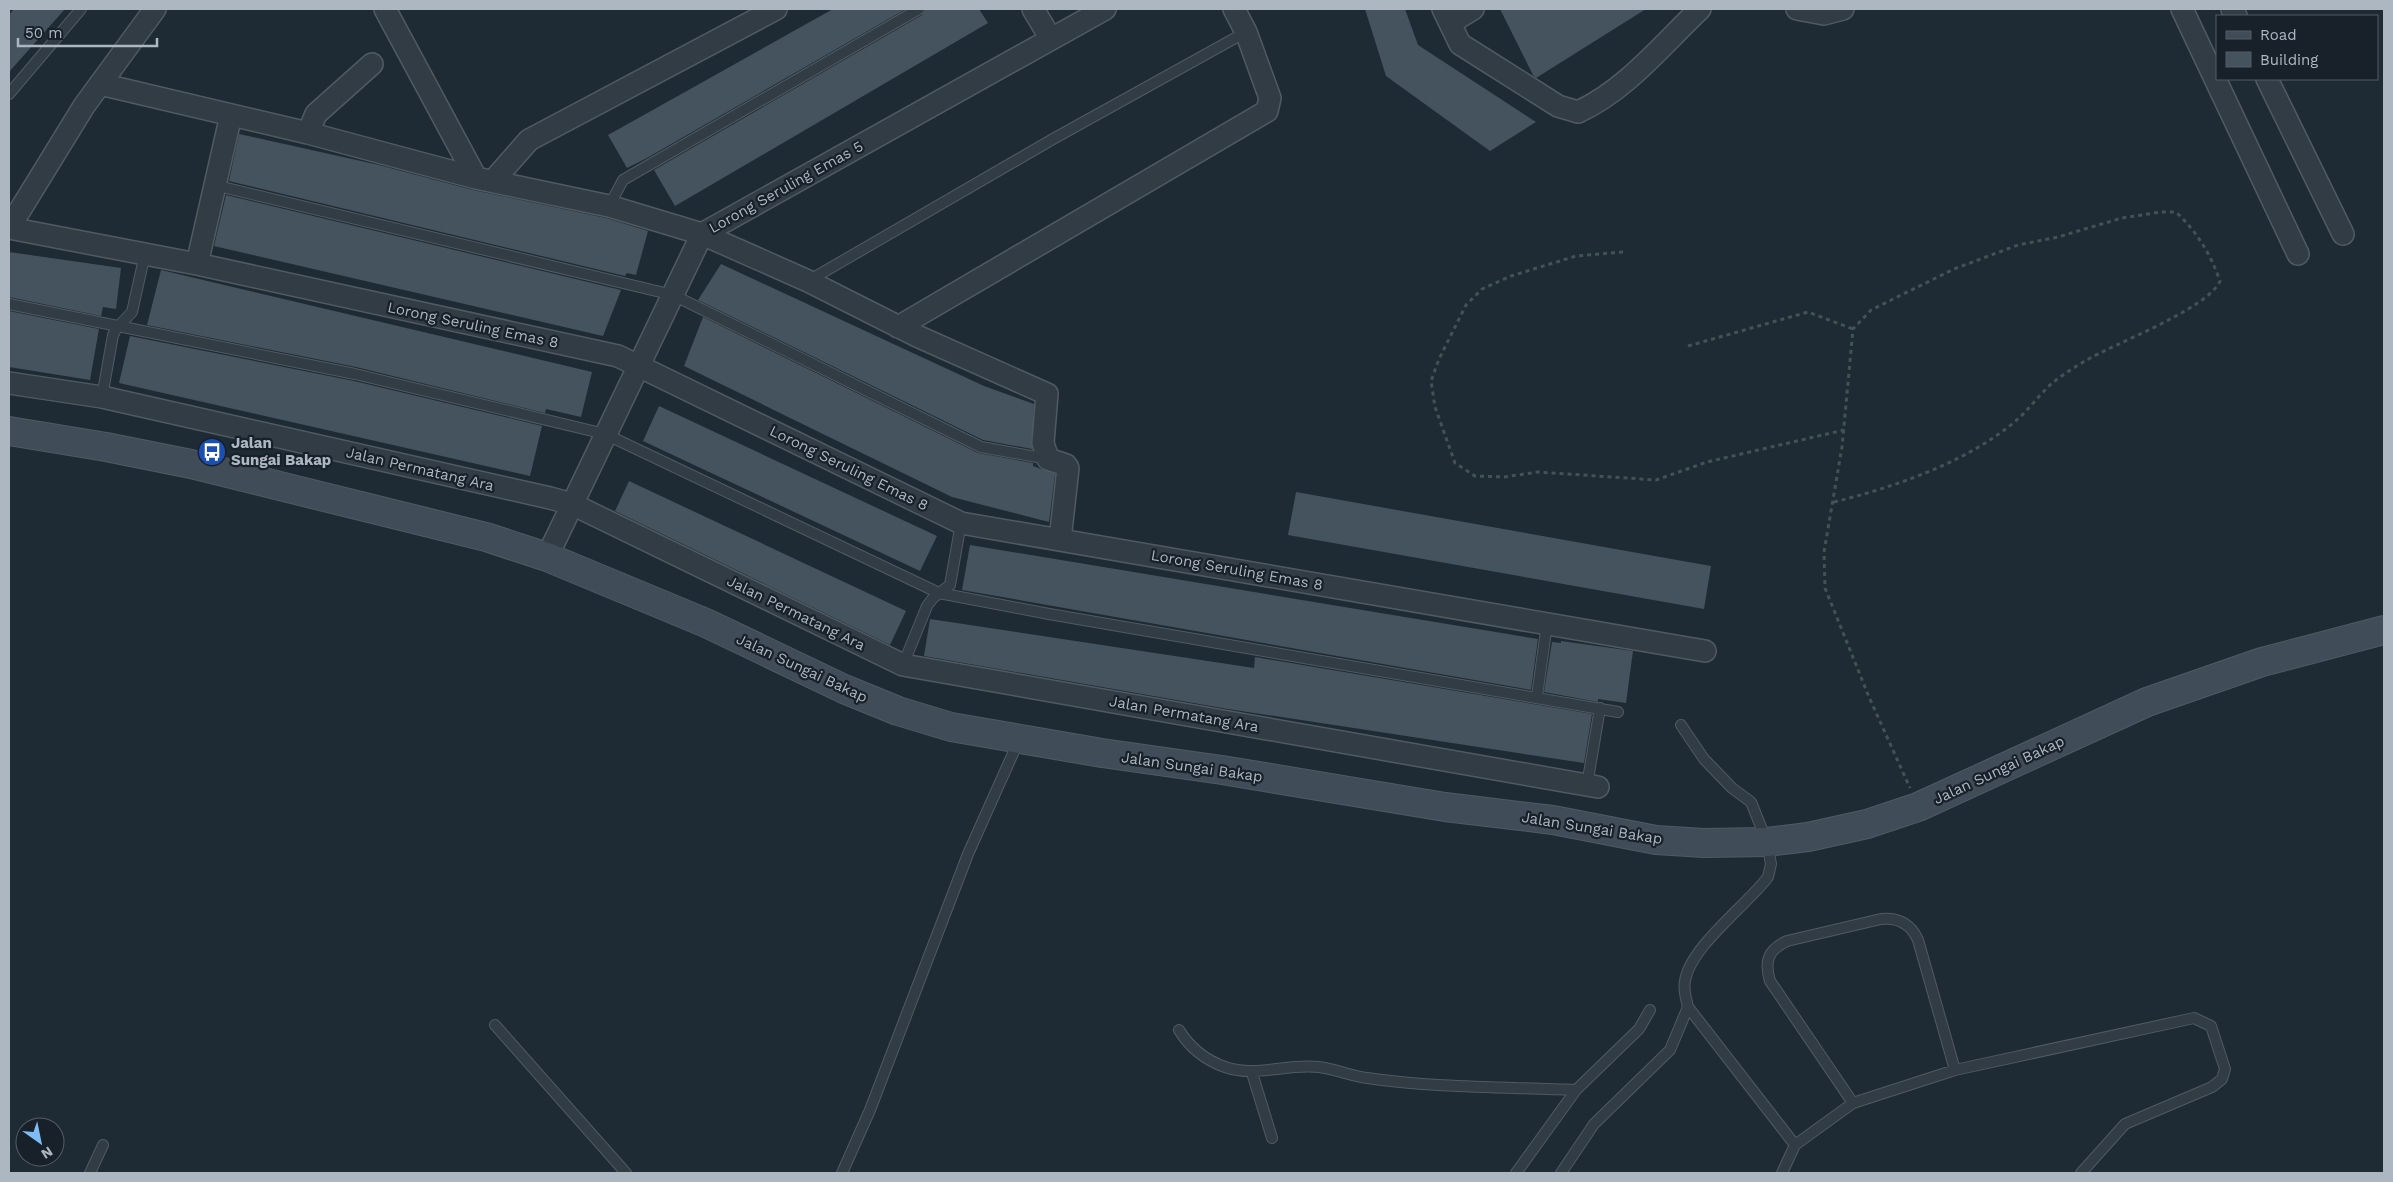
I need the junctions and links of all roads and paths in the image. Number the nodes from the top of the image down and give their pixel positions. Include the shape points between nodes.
1 (81, 9) edge
2 (154, 9) edge
3 (385, 9) edge
4 (776, 9) edge
5 (918, 9) edge
6 (1033, 9) edge
7 (1105, 9) edge
8 (1234, 9) edge
9 (1473, 9) edge
10 (1700, 9) edge
11 (1797, 9) edge
12 (1844, 9) edge
13 (2182, 9) edge
14 (1446, 16) edge
15 (1246, 32) junction
16 (1051, 39) junction
17 (372, 64) dead end
18 (2267, 80) edge
19 (100, 84) junction
20 (9, 94) edge
21 (231, 115) junction
22 (308, 133) junction
23 (485, 179) junction
24 (214, 185) junction
25 (609, 206) junction
26 (9, 228) edge
27 (702, 234) junction
28 (2343, 234) dead end
29 (1623, 252) dead end
30 (146, 254) junction
31 (2298, 254) dead end
32 (197, 264) junction
33 (808, 282) junction
34 (673, 295) junction
35 (9, 304) edge
36 (121, 325) junction
37 (898, 327) junction
38 (1853, 329) junction
39 (1688, 346) dead end
40 (638, 366) junction
41 (9, 382) edge
42 (102, 397) junction
43 (1844, 430) junction
44 (9, 432) edge
45 (605, 434) junction
46 (1048, 458) junction
47 (1834, 502) junction
48 (572, 504) junction
49 (961, 522) junction
50 (1060, 540) junction
51 (546, 557) junction
52 (939, 593) junction
53 (1547, 624) junction
54 (2384, 630) edge
55 (1705, 651) dead end
56 (903, 665) junction
57 (1537, 696) junction
58 (1600, 708) junction
59 (1618, 712) dead end
60 (1681, 725) dead end
61 (1020, 739) junction
62 (1593, 786) joint
63 (1918, 807) junction
64 (1767, 842) junction
65 (1688, 1007) junction
66 (1650, 1010) dead end
67 (495, 1025) dead end
68 (1179, 1030) dead end
69 (1955, 1070) junction
70 (1252, 1073) junction
71 (1576, 1090) junction
72 (1853, 1103) junction
73 (1272, 1138) dead end
74 (103, 1145) dead end
75 (1795, 1145) junction
76 (90, 1173) edge
77 (626, 1173) edge
78 (842, 1173) edge
79 (1516, 1173) edge
80 (1562, 1173) edge
81 (1782, 1173) edge
82 (2081, 1173) edge

1 - 20 lane
2 - 19 street
3 - 23 street
4 - 23 street via 529,140
5 - 25 lane via 623,180
6 - 16 street
7 - 16 street, Lorong Seruling Emas 5
8 - 15 street
9 - 14 street
10 - 14 street via 1601,101 1578,112 1558,106 1460,44
11 - 12 street via 1824,14
13 - 31 street
15 - 33 lane via 1053,139
15 - 37 street via 1270,98 1267,111
16 - 27 street, Lorong Seruling Emas 5
17 - 22 street via 316,114
18 - 28 street
19 - 21 street
19 - 26 street
21 - 22 street
21 - 24 street
22 - 23 street
23 - 25 street
24 - 32 street
24 - 34 lane
25 - 27 street
26 - 30 street, Lorong Seruling Emas 8
27 - 33 street
27 - 34 street, Lorong Seruling Emas 5
29 - 43 path via 1576,256 1511,276 1482,289 1466,305 1431,381 1435,407 1455,463 1475,476 1504,477 1538,472 1656,480 1707,462
30 - 32 street, Lorong Seruling Emas 8
30 - 36 lane via 132,312
32 - 40 street, Lorong Seruling Emas 8 via 618,356
33 - 37 street
34 - 40 street, Lorong Seruling Emas 5
34 - 46 lane via 981,447
35 - 36 lane
36 - 42 lane via 113,335
36 - 45 lane via 355,374
37 - 46 street via 1047,394 1043,443
38 - 39 path via 1808,312
38 - 43 path
38 - 47 path via 1870,310 1954,269 2018,245 2122,218 2161,212 2176,212 2192,227 2210,253 2220,281 2197,303 2138,336 2104,350 2055,380 2018,419 1979,446 1922,475
40 - 45 street, Lorong Seruling Emas 5
40 - 49 street, Lorong Seruling Emas 8
41 - 42 street, Jalan Permatang Ara
42 - 48 street, Jalan Permatang Ara
43 - 47 path
44 - 51 main road, Jalan Sungai Bakap via 191,464 486,536
45 - 48 street, Lorong Seruling Emas 5
45 - 52 lane
46 - 50 street via 1068,468
47 - 63 path via 1824,552 1825,588
48 - 51 street, Lorong Seruling Emas 5
48 - 56 street, Jalan Permatang Ara
49 - 50 street, Lorong Seruling Emas 8
49 - 52 lane via 950,585
50 - 53 street, Lorong Seruling Emas 8
51 - 61 main road, Jalan Sungai Bakap via 706,623 844,690 898,711 951,727
52 - 56 lane via 927,606
52 - 57 lane via 1068,618
53 - 55 street, Lorong Seruling Emas 8
53 - 57 lane
54 - 63 main road, Jalan Sungai Bakap via 2262,662 2147,702
56 - 62 street, Jalan Permatang Ara
57 - 58 lane
58 - 59 lane
58 - 62 lane
60 - 64 lane via 1704,759 1751,802
61 - 64 main road, Jalan Sungai Bakap via 1445,807 1554,820 1656,840
61 - 78 lane via 968,854 870,1110
63 - 64 main road, Jalan Sungai Bakap via 1857,826
64 - 65 lane via 1771,864 1768,877 1690,964 1684,991
65 - 75 lane
65 - 80 lane via 1670,1050 1594,1124
66 - 71 lane via 1639,1030
67 - 77 lane
68 - 70 lane via 1196,1052 1211,1062
69 - 72 lane
69 - 72 lane via 1918,940 1907,924 1881,919 1787,941 1775,947 1767,960 1770,981
69 - 82 lane via 2194,1018 2211,1026 2225,1069 2222,1079 2212,1087 2125,1124
70 - 71 lane via 1288,1066 1311,1067 1367,1078 1434,1084
70 - 73 lane
71 - 79 lane
72 - 75 lane
74 - 76 lane
75 - 81 lane

